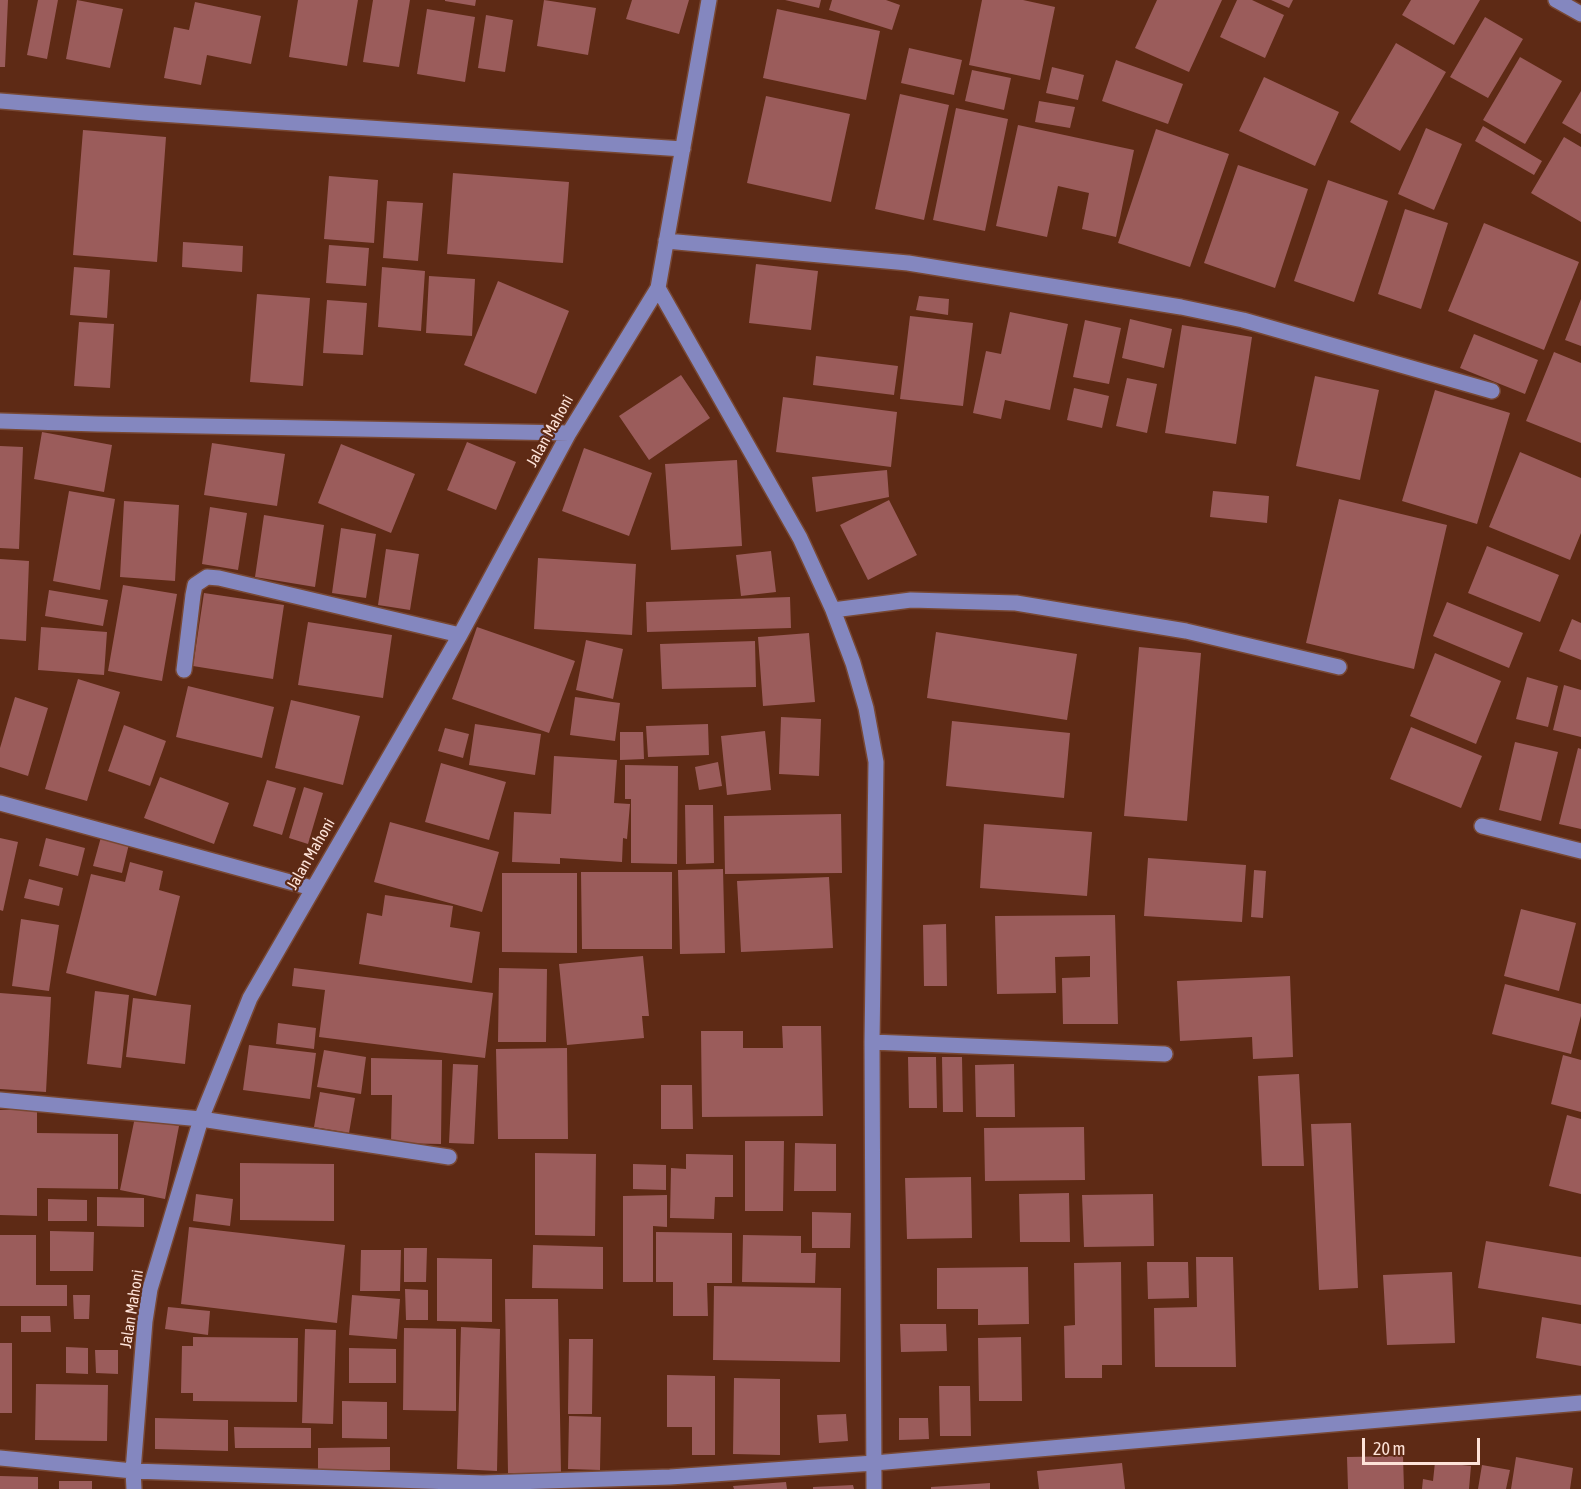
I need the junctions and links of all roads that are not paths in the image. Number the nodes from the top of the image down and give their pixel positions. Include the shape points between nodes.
1 (710, 0) edge
2 (1556, 0) edge
3 (1581, 14) edge
4 (0, 101) edge
5 (682, 149) junction
6 (666, 241) junction
7 (658, 288) junction
8 (1492, 391) dead end
9 (0, 421) edge
10 (569, 433) junction
11 (833, 610) junction
12 (460, 635) junction
13 (1339, 667) dead end
14 (184, 670) dead end
15 (0, 803) edge
16 (1482, 826) dead end
17 (1581, 851) edge
18 (312, 888) junction
19 (872, 1042) junction
20 (1165, 1054) dead end
21 (0, 1100) edge
22 (201, 1119) junction
23 (449, 1157) dead end
24 (1581, 1403) edge
25 (0, 1458) edge
26 (874, 1463) junction
27 (134, 1471) junction
28 (134, 1489) edge
29 (874, 1489) edge

1 - 5 street
2 - 3 street
4 - 5 street
5 - 6 street
6 - 7 street
6 - 8 street via 908,262 1181,307 1243,320
7 - 10 street, Jalan Mahoni
7 - 11 street via 801,538
9 - 10 street
10 - 12 street, Jalan Mahoni
11 - 13 street via 911,600 1016,603 1186,631
11 - 19 street via 866,708 876,762
12 - 14 street via 207,577 195,585
12 - 18 street, Jalan Mahoni
15 - 18 street
16 - 17 street
18 - 22 street, Jalan Mahoni via 250,998
19 - 20 street
19 - 26 street
21 - 22 street
22 - 23 street
22 - 27 street, Jalan Mahoni via 150,1289
24 - 26 street
25 - 27 street
26 - 27 street via 670,1477 483,1483
26 - 29 street
27 - 28 street, Jalan Mahoni

